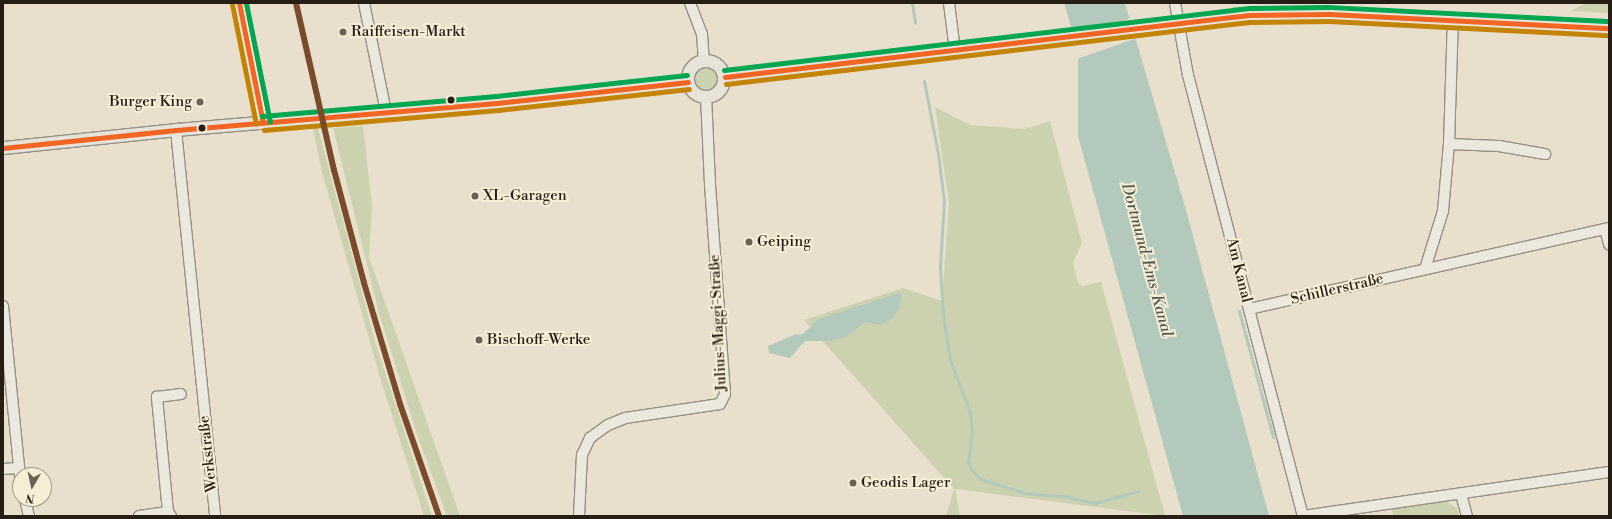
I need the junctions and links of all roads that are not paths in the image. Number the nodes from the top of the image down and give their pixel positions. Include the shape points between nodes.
1 (239, 3) edge
2 (364, 3) edge
3 (690, 3) edge
4 (949, 3) edge
5 (1175, 3) edge
6 (1453, 20) junction
7 (1179, 22) junction
8 (1609, 28) edge
9 (955, 50) junction
10 (704, 61) junction
11 (725, 77) junction
12 (688, 82) junction
13 (706, 97) junction
14 (386, 112) junction
15 (263, 123) junction
16 (176, 130) junction
17 (1449, 144) junction
18 (3, 148) edge
19 (1545, 154) dead end
20 (1607, 228) edge
21 (1609, 244) edge
22 (1425, 269) junction
23 (3, 306) edge
24 (1249, 310) junction
25 (181, 394) dead end
26 (18, 467) edge
27 (1609, 472) edge
28 (1461, 494) junction
29 (169, 514) edge
30 (139, 516) edge
31 (215, 516) edge
32 (580, 516) edge
33 (1303, 516) edge
34 (1467, 516) edge

1 - 15 street
2 - 14 street
3 - 10 street via 702,34
4 - 9 street
5 - 7 street, Am Kanal
6 - 7 main road via 1329,14 1257,15
6 - 8 main road
6 - 17 street
7 - 9 main road
7 - 24 street, Am Kanal via 1188,75
9 - 11 main road
10 - 11 main road via 718,65
10 - 12 main road via 692,68
11 - 13 main road via 720,92
12 - 13 main road via 694,93
12 - 14 main road
13 - 32 street, Julius-Maggi-Straße via 725,394 720,404 625,418 608,424 590,438 582,455
14 - 15 main road
15 - 16 main road
16 - 18 main road
16 - 31 street, Werkstraße
17 - 19 street via 1499,146
17 - 22 street via 1443,211
20 - 21 street
20 - 22 street, Schillerstraße via 1452,265
22 - 24 street, Schillerstraße
23 - 26 street
24 - 33 street, Am Kanal
25 - 29 street via 157,397
27 - 28 street
28 - 33 street
28 - 34 street
29 - 30 street

